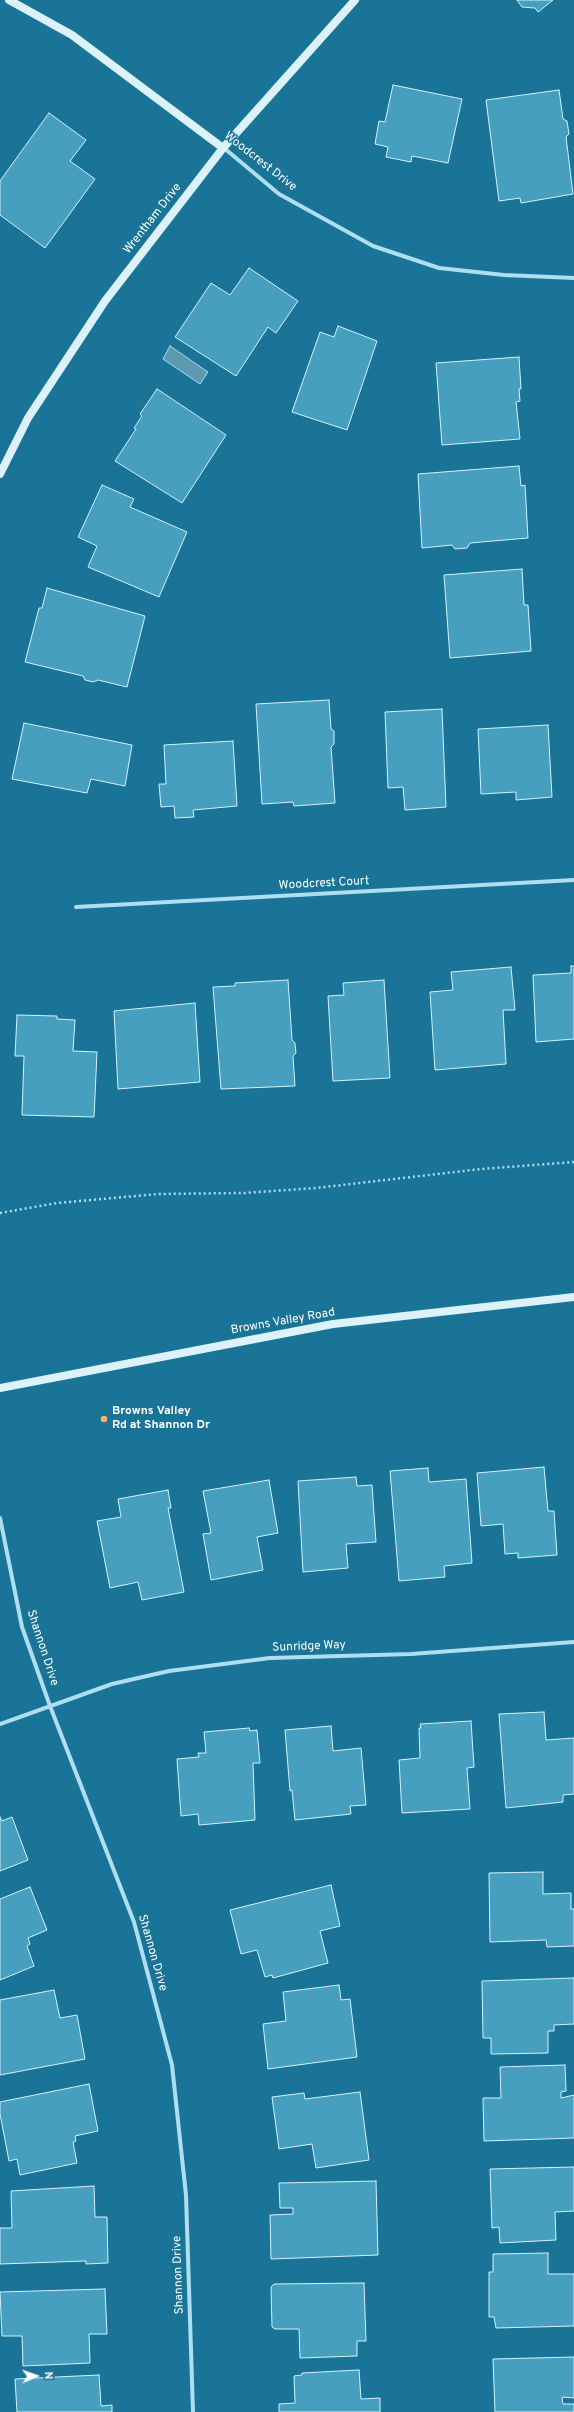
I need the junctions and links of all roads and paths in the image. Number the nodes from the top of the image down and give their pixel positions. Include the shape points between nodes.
1 (9, 0) edge
2 (355, 0) edge
3 (223, 148) junction
4 (574, 278) edge
5 (0, 474) edge
6 (574, 880) edge
7 (76, 907) dead end
8 (574, 1162) edge
9 (0, 1213) edge
10 (574, 1297) edge
11 (0, 1388) edge
12 (0, 1518) edge
13 (574, 1642) edge
14 (50, 1706) junction
15 (0, 1724) edge
16 (193, 2412) edge

1 - 3 street, Woodcrest Drive via 72,35
2 - 3 street, Wrentham Drive
3 - 4 street, Woodcrest Drive via 279,194 373,246 439,268 504,275
3 - 5 street, Wrentham Drive via 105,300 28,418
6 - 7 street, Woodcrest Court
8 - 9 path via 481,1169 316,1188 244,1193 158,1194 57,1203
10 - 11 street, Browns Valley Road via 334,1324
12 - 14 street, Shannon Drive via 22,1627
13 - 14 street, Sunridge Way via 411,1654 270,1658 169,1671 112,1684
14 - 15 street, Sunridge Way
14 - 16 street, Shannon Drive via 134,1922 172,2065 186,2194

